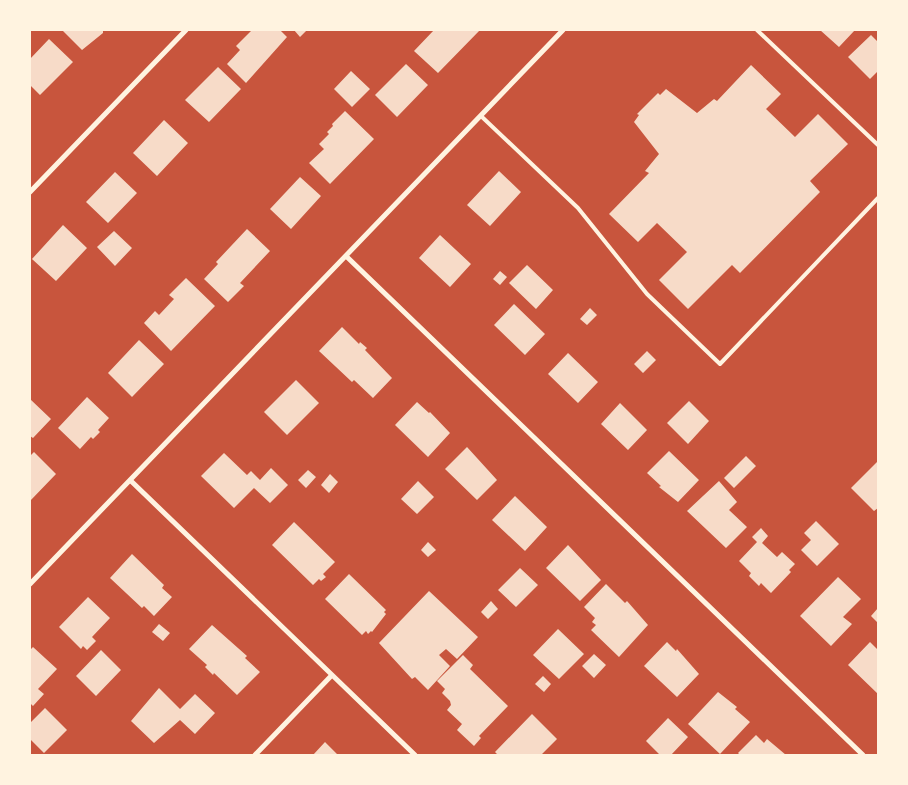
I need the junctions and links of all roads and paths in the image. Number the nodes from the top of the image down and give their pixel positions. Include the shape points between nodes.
1 (186, 30) edge
2 (563, 30) edge
3 (758, 30) edge
4 (481, 116) junction
5 (878, 145) edge
6 (30, 192) edge
7 (878, 198) edge
8 (346, 256) junction
9 (130, 480) junction
10 (30, 584) edge
11 (332, 675) junction
12 (255, 755) edge
13 (415, 755) edge
14 (864, 755) edge

1 - 6 street
2 - 4 street
3 - 5 lane
4 - 7 lane via 578,208 647,294 720,364
4 - 8 street
8 - 9 street
8 - 14 street
9 - 10 street
9 - 11 street
11 - 12 street
11 - 13 street

